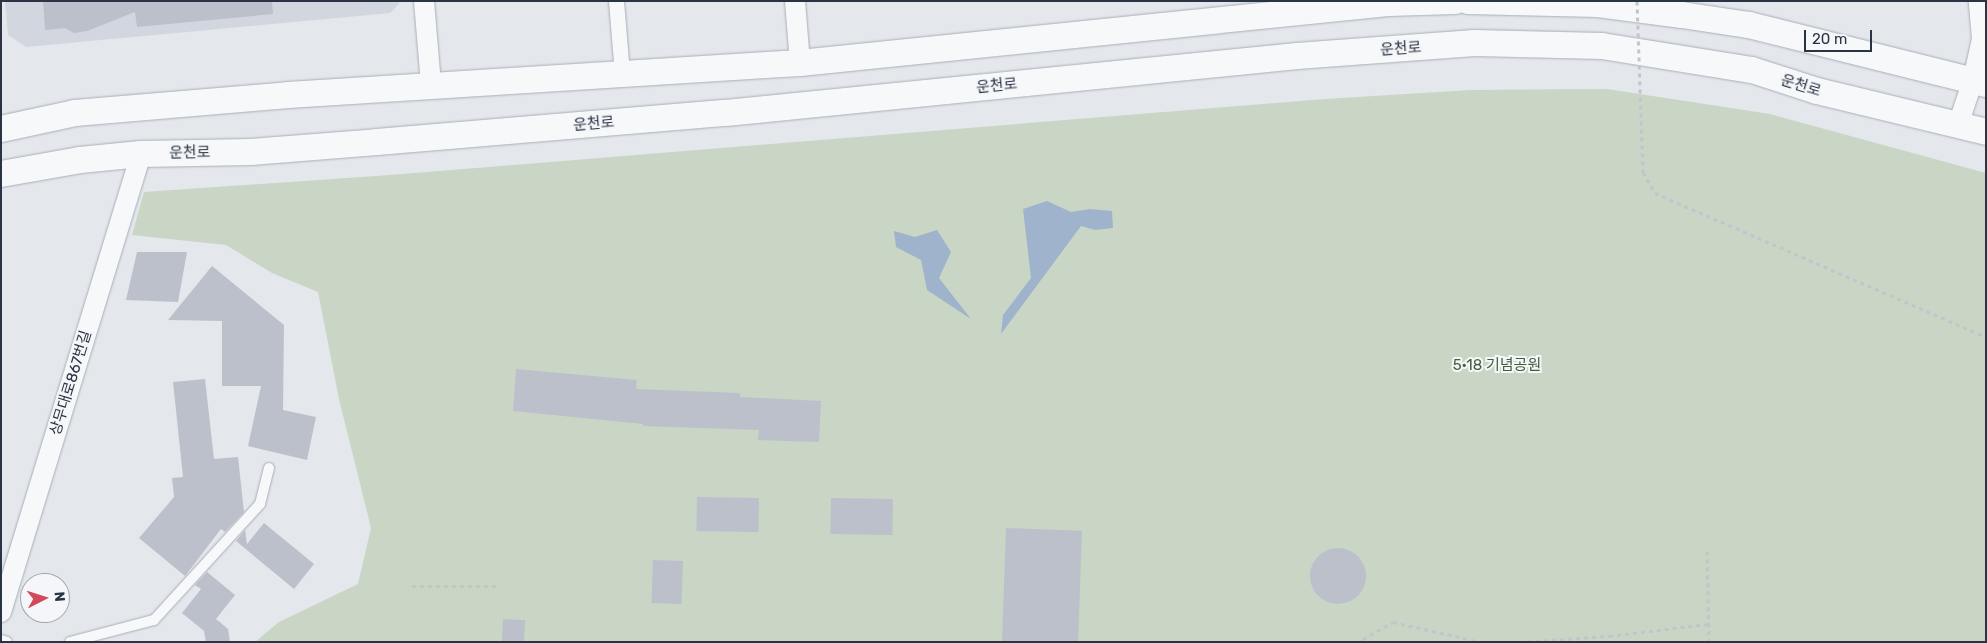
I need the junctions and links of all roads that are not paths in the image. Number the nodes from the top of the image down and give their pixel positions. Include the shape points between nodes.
1 (424, 1) edge
2 (616, 1) edge
3 (795, 1) edge
4 (1456, 1) edge
5 (1468, 1) edge
6 (1979, 1) edge
7 (1294, 8) edge
8 (1297, 56) junction
9 (800, 63) junction
10 (622, 74) junction
11 (1979, 82) edge
12 (432, 85) junction
13 (1958, 125) junction
14 (1, 129) edge
15 (1986, 132) edge
16 (141, 154) junction
17 (1, 174) edge
18 (269, 468) dead end
19 (1, 612) edge
20 (1, 640) edge
21 (8, 642) edge
22 (70, 642) edge

1 - 12 street
2 - 10 street
3 - 9 street
4 - 7 street
5 - 11 street via 1598,4 1748,25
6 - 11 street via 1982,39
7 - 8 street
7 - 9 street
8 - 13 street, 운천로 via 1475,43 1602,46 1752,70 1817,91
8 - 16 street, 운천로 via 717,113 250,152
9 - 10 street
10 - 12 street
11 - 13 street
12 - 14 street via 75,113
13 - 15 street, 운천로
16 - 17 street, 운천로 via 80,160
16 - 19 street, 상무대로867번길
18 - 22 lane via 260,504 154,620
20 - 21 lane

